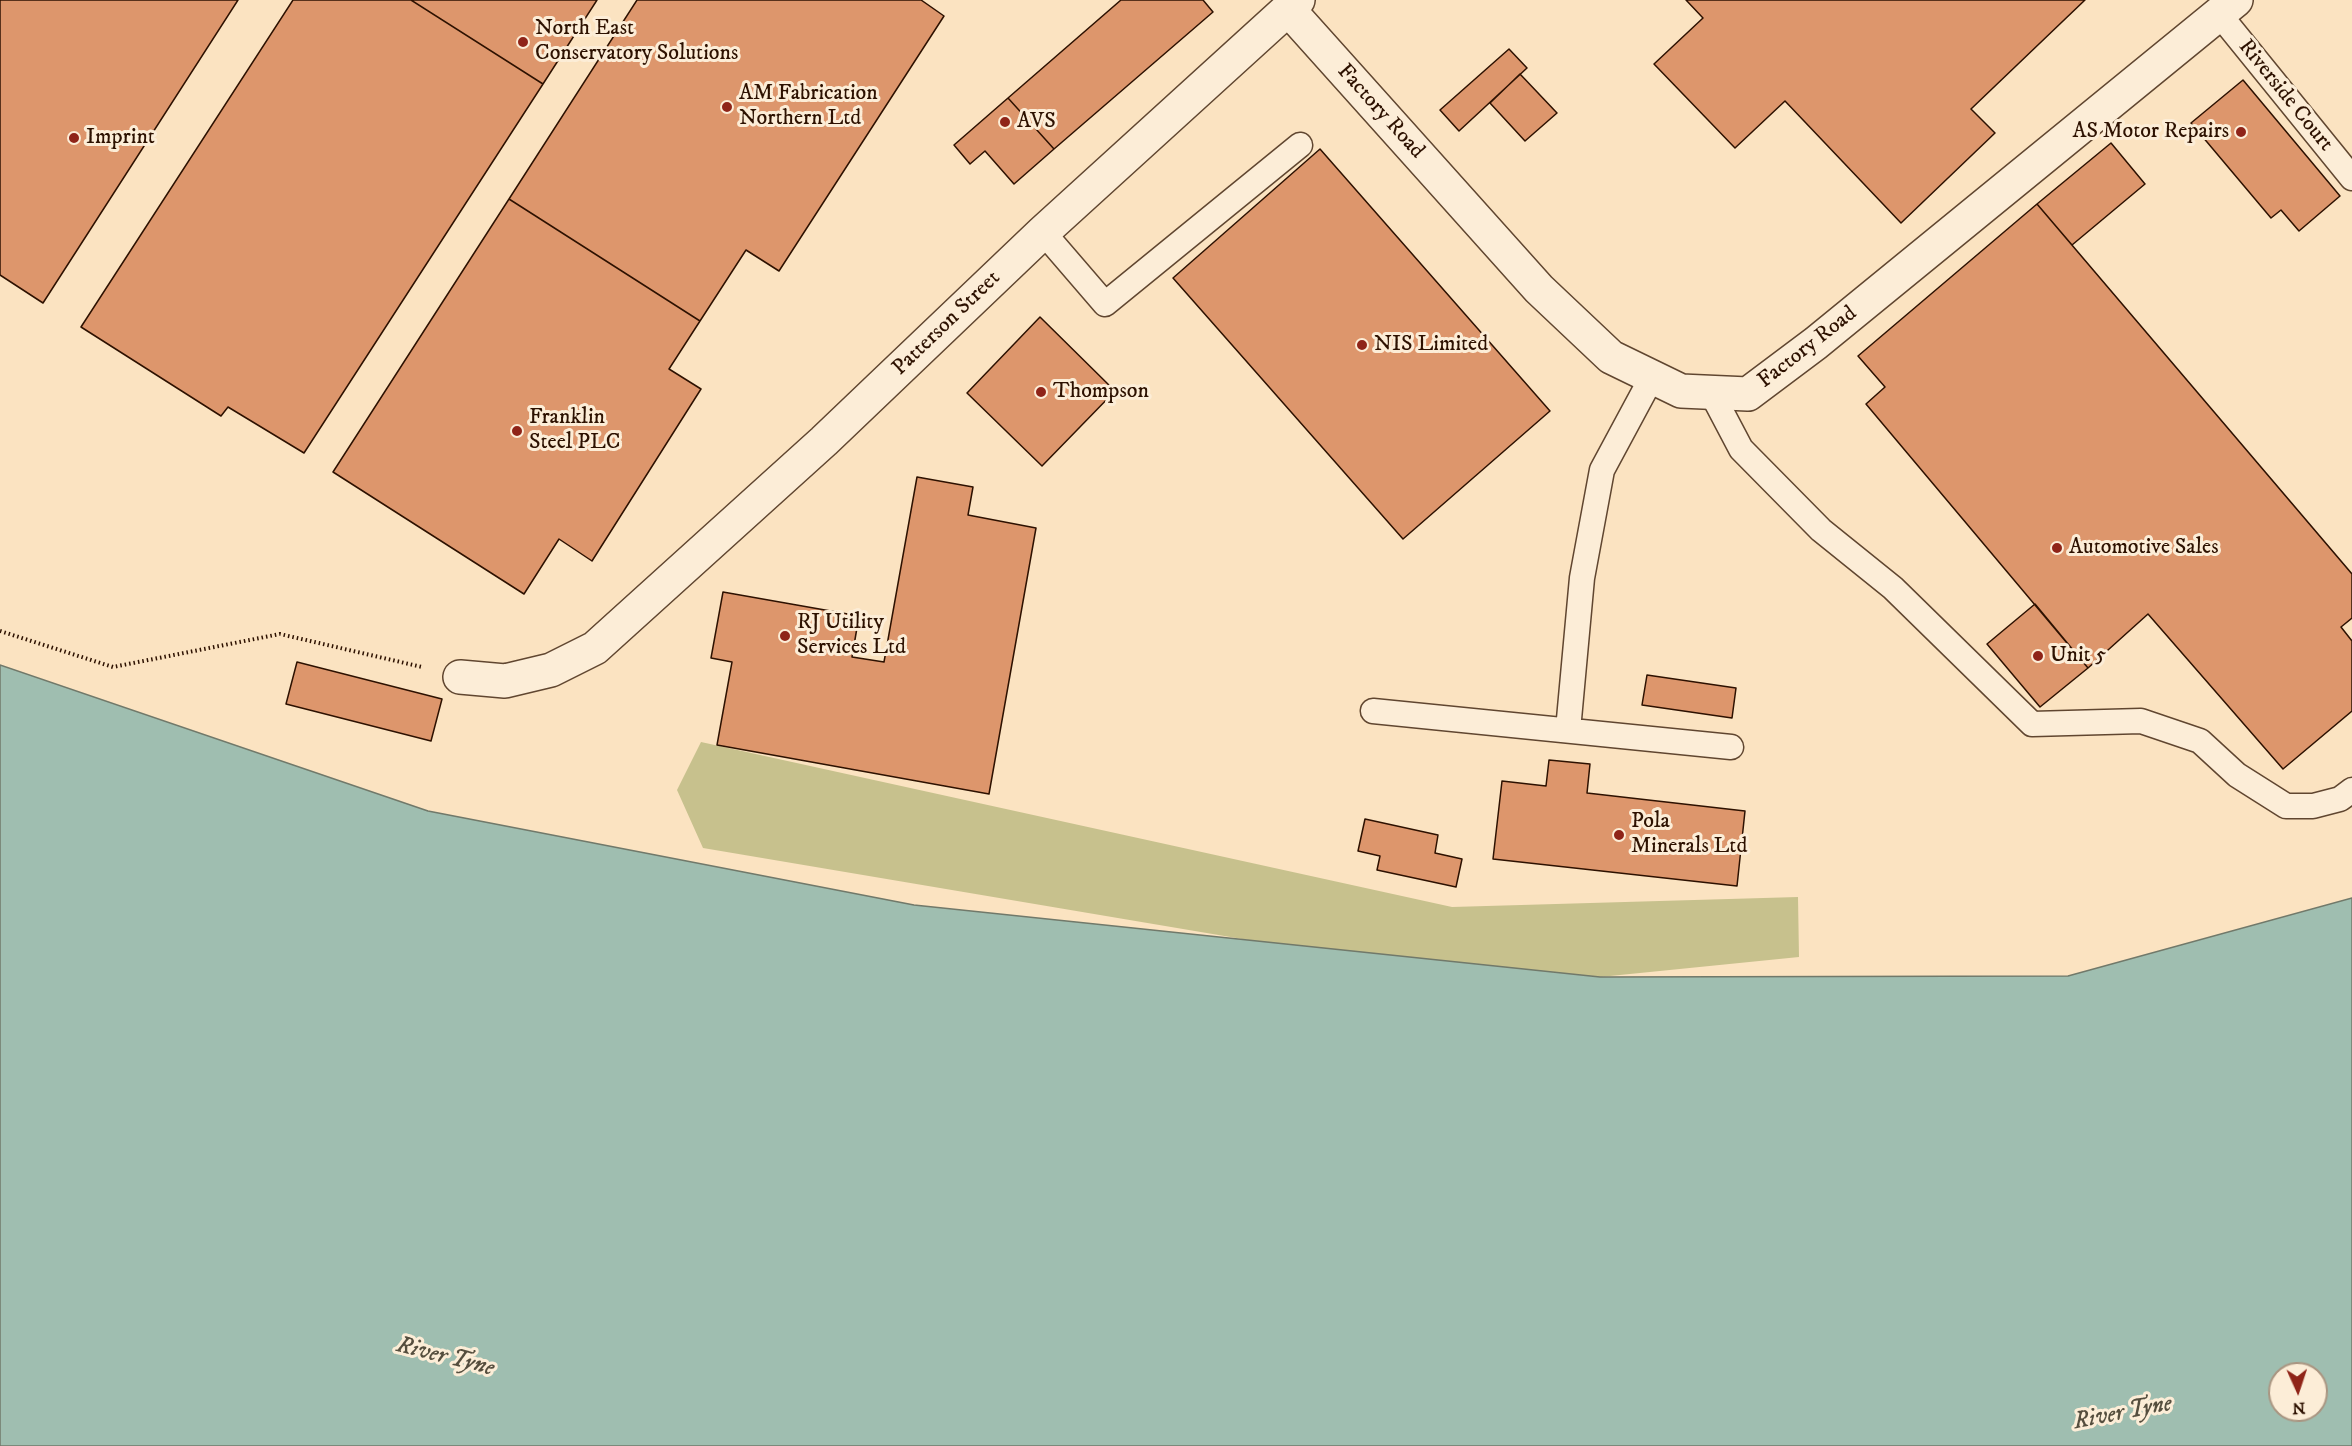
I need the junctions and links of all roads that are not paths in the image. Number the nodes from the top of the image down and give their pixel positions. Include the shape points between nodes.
1 (1293, 5) edge
2 (2227, 7) edge
3 (1300, 145) dead end
4 (2352, 178) edge
5 (1043, 232) junction
6 (1652, 377) junction
7 (1711, 392) junction
8 (460, 676) road end
9 (1373, 711) dead end
10 (1568, 730) junction
11 (1731, 747) dead end
12 (2352, 790) edge

1 - 5 street, Patterson Street
1 - 6 street, Factory Road via 1539,289 1611,357
2 - 4 lane, Riverside Court
2 - 7 street, Factory Road via 1816,343 1748,394
3 - 5 lane via 1105,304
5 - 8 street, Patterson Street via 824,441 595,648 551,670 505,681
6 - 7 street, Factory Road via 1682,392
6 - 10 lane via 1602,470 1582,578
7 - 12 lane via 1741,449 1821,530 1893,588 2032,724 2141,721 2200,741 2237,775 2286,806 2313,806 2340,799
9 - 10 lane
10 - 11 lane

